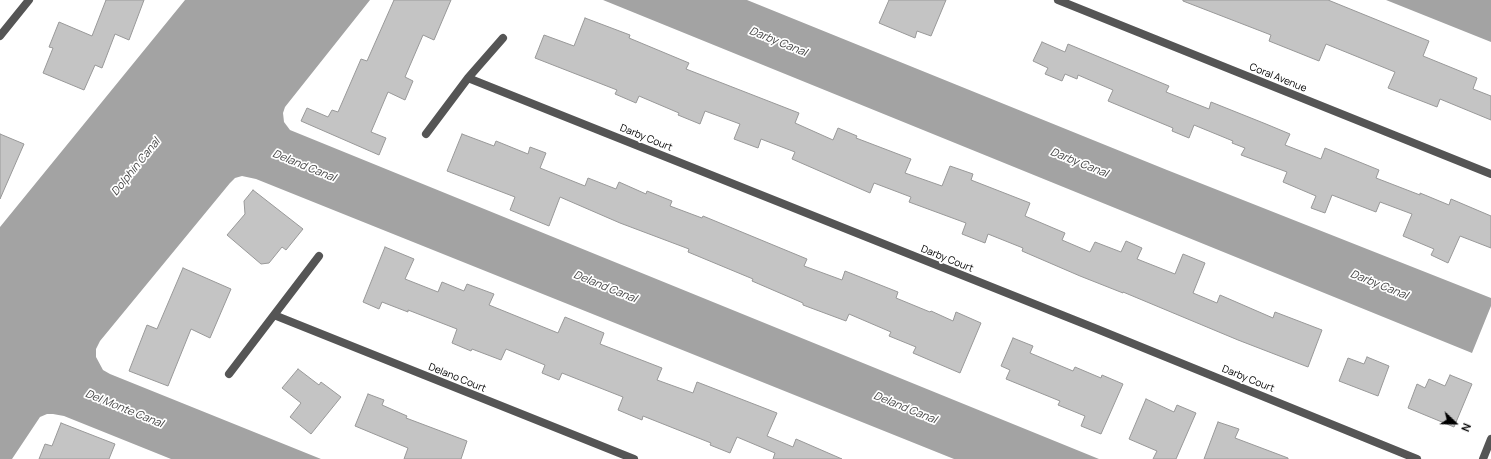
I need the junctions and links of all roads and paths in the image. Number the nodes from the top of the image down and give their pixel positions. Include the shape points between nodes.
1 (29, 0) edge
2 (1058, 0) edge
3 (0, 36) edge
4 (503, 38) dead end
5 (468, 78) junction
6 (426, 134) dead end
7 (1491, 174) edge
8 (319, 256) dead end
9 (274, 315) junction
10 (229, 374) dead end
11 (1491, 439) edge
12 (634, 459) edge
13 (1418, 459) edge
14 (1483, 459) edge

1 - 3 street
2 - 7 street, Coral Avenue
4 - 5 street
5 - 6 street
5 - 13 street, Darby Court
8 - 9 street
9 - 10 street
9 - 12 street, Delano Court
11 - 14 street

